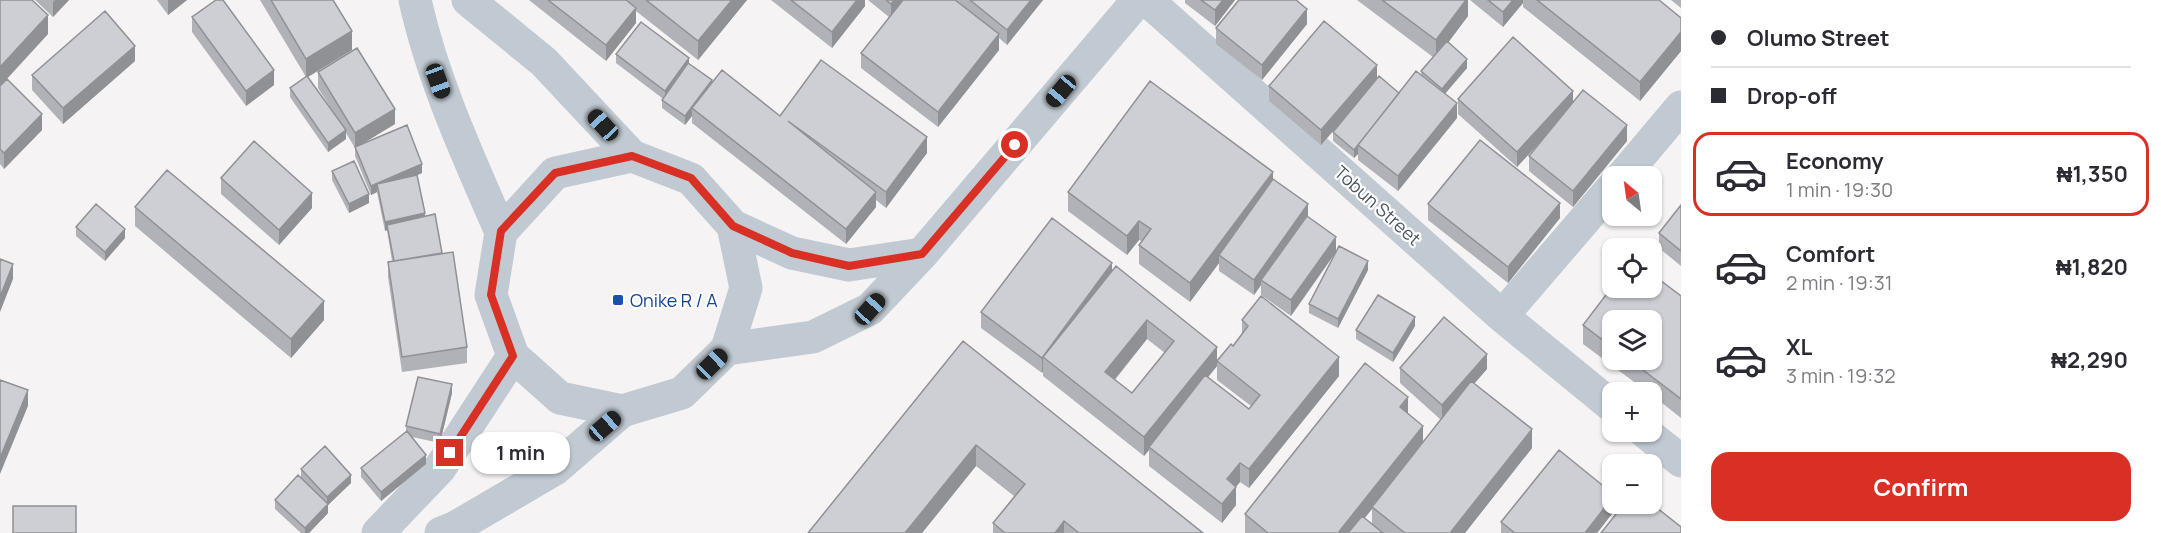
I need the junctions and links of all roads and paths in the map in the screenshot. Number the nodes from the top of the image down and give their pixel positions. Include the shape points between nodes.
1 (416, 0) edge
2 (468, 0) edge
3 (1138, 0) edge
4 (1147, 0) edge
5 (1681, 107) edge
6 (632, 156) junction
7 (1631, 166) edge
8 (1602, 200) edge
9 (733, 226) junction
10 (501, 231) junction
11 (922, 254) junction
12 (1502, 316) junction
13 (727, 349) junction
14 (513, 356) junction
15 (1602, 398) edge
16 (622, 411) junction
17 (1657, 442) edge
18 (1681, 461) edge
19 (378, 533) edge
20 (441, 533) edge

1 - 10 street via 424,42 453,121
2 - 6 street via 544,62
3 - 11 street
4 - 12 street, Tobun Street
5 - 7 street
6 - 9 street via 691,178
6 - 10 street via 555,173
8 - 12 street
9 - 11 street via 792,253 849,266
9 - 13 street via 746,288
10 - 14 street via 491,295
11 - 13 street via 870,309 813,337
12 - 15 street, Tobun Street
13 - 16 street via 682,393
14 - 16 street via 560,398
14 - 19 street via 440,468
16 - 20 street via 555,469
17 - 18 street

